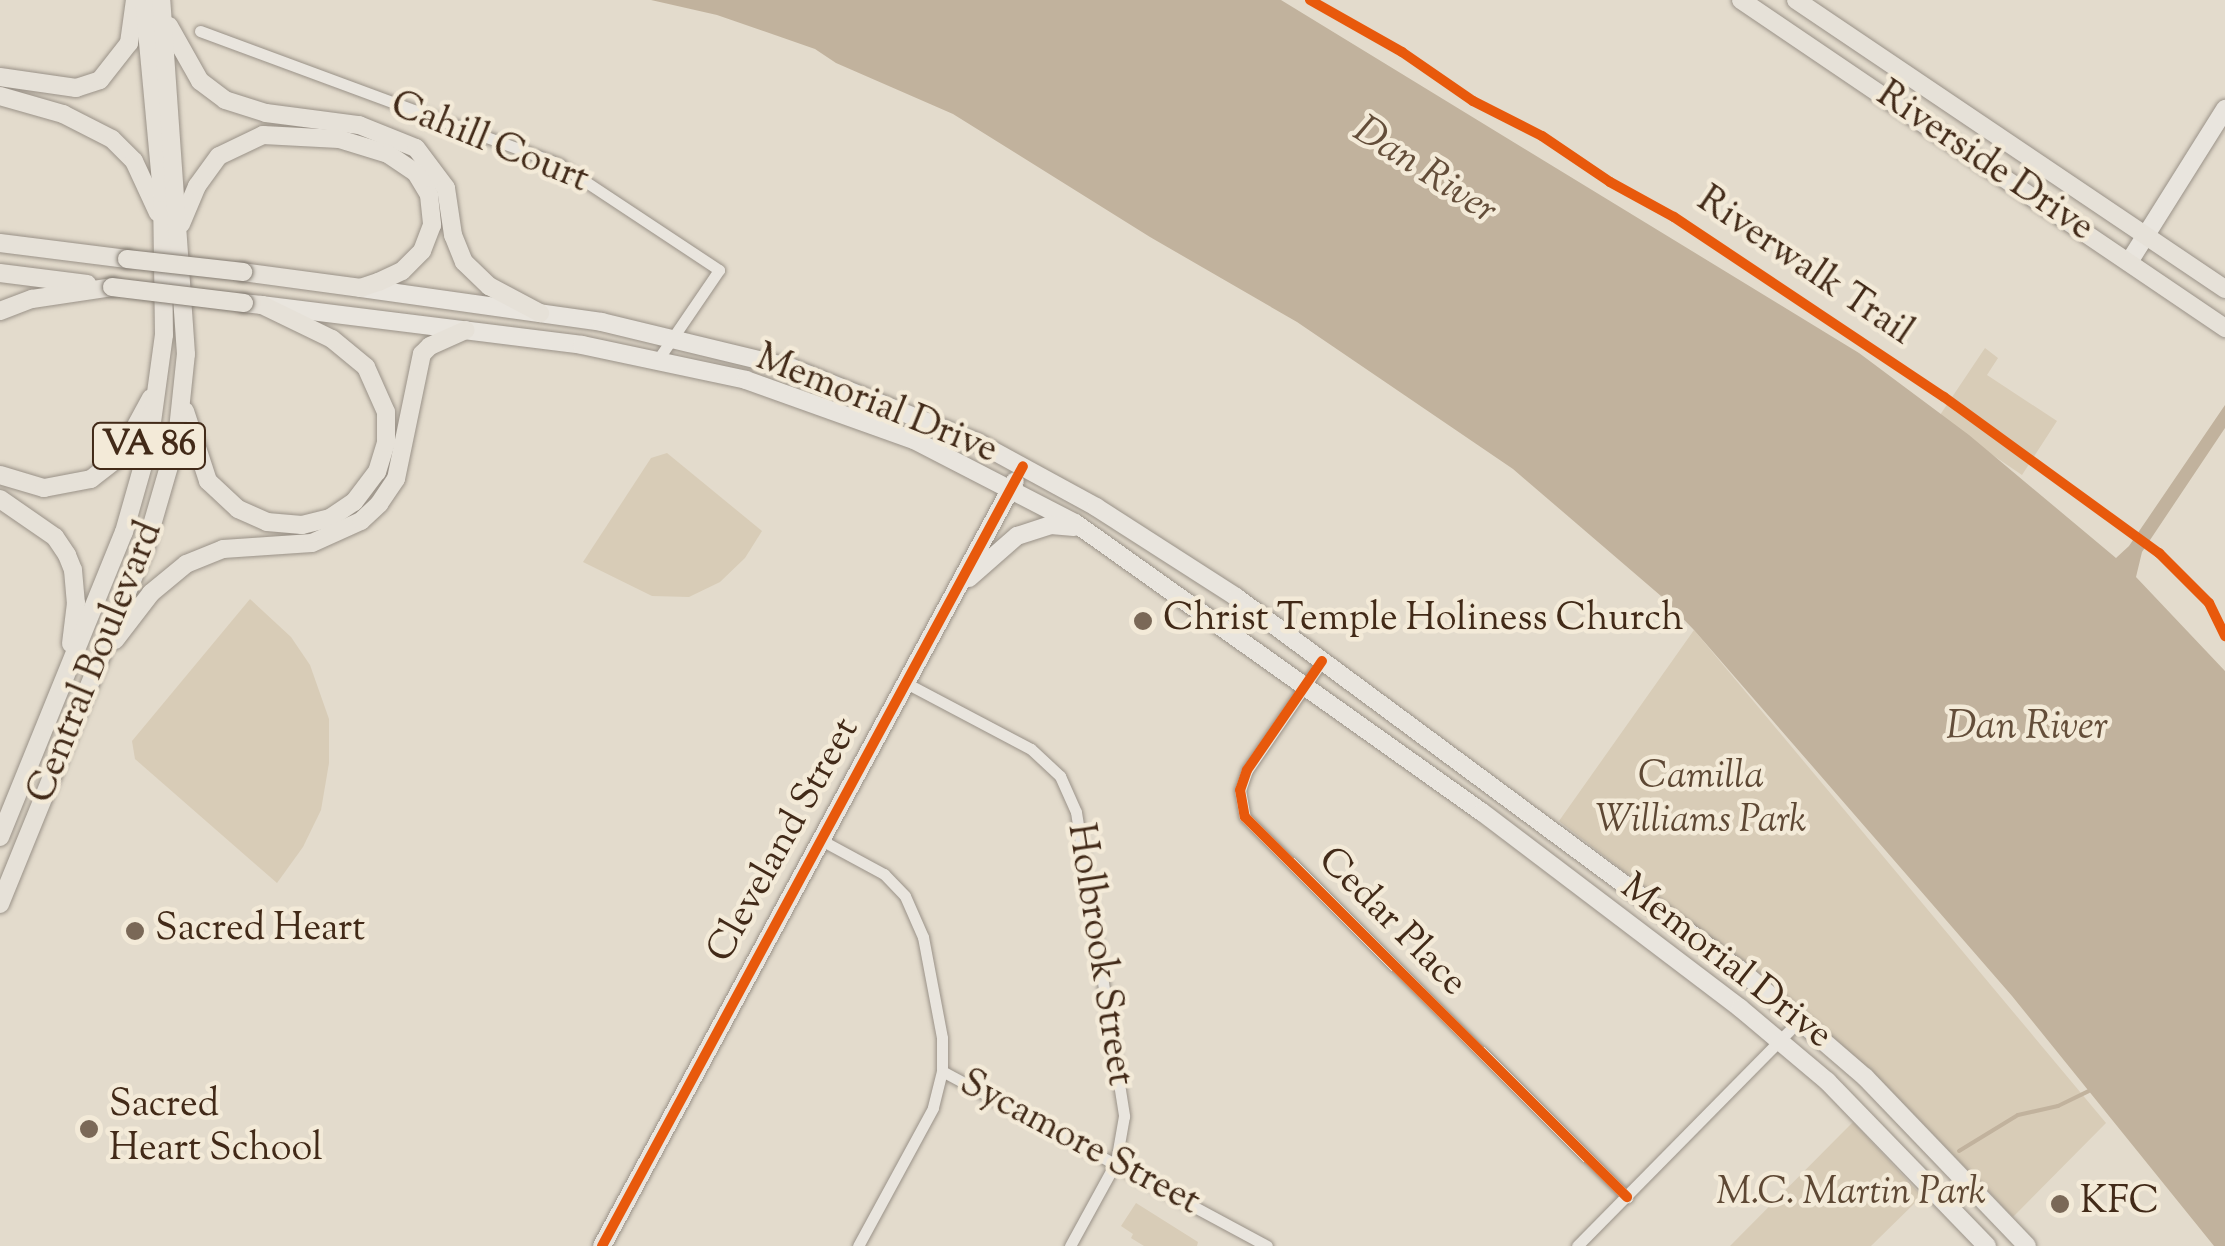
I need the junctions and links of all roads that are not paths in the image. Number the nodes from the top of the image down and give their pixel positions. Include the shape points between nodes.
1 (136, 0) edge
2 (1741, 0) edge
3 (1796, 0) edge
4 (155, 2) edge
5 (200, 31) dead end
6 (0, 77) edge
7 (0, 96) edge
8 (2225, 108) edge
9 (170, 225) junction
10 (2145, 235) junction
11 (0, 243) edge
12 (2129, 262) junction
13 (0, 273) edge
14 (112, 287) junction
15 (361, 288) junction
16 (2225, 289) edge
17 (253, 304) junction
18 (0, 311) edge
19 (540, 313) junction
20 (2225, 328) edge
21 (466, 330) junction
22 (674, 336) junction
23 (659, 358) junction
24 (160, 379) junction
25 (183, 391) junction
26 (1023, 466) junction
27 (0, 475) edge
28 (1011, 488) junction
29 (0, 499) edge
30 (1086, 530) junction
31 (954, 593) junction
32 (1322, 661) junction
33 (97, 665) junction
34 (68, 670) junction
35 (906, 683) junction
36 (1307, 686) junction
37 (0, 837) edge
38 (820, 840) junction
39 (0, 904) edge
40 (1801, 1020) junction
41 (1780, 1041) junction
42 (942, 1071) junction
43 (1116, 1162) junction
44 (1626, 1197) junction
45 (2022, 1244) edge
46 (602, 1246) edge
47 (858, 1246) edge
48 (1070, 1246) edge
49 (1268, 1246) edge
50 (1577, 1246) edge
51 (1986, 1246) edge

1 - 6 main road via 129,43 100,80 76,88
2 - 12 main road, Riverside Drive
3 - 10 main road, Riverside Drive
4 - 9 main road, Central Boulevard
4 - 9 main road, Central Boulevard / VA 86 via 147,28
4 - 19 main road via 185,60 224,100 266,113 359,124 416,148 446,188 464,262 489,286
5 - 22 street, Cahill Court via 582,176 719,270
7 - 9 main road via 64,114 112,139 134,161
8 - 10 main road
9 - 15 main road via 209,167 247,139 306,135 360,144 416,173 432,208 428,238 413,262
9 - 24 main road, Central Boulevard / VA 86
9 - 25 main road, Central Boulevard via 186,354
10 - 12 main road
10 - 16 main road, Riverside Drive
11 - 15 main road, Memorial Drive, bridge
12 - 20 main road, Riverside Drive
13 - 14 main road, Memorial Drive
14 - 17 main road, Memorial Drive, bridge
14 - 18 main road via 32,299
15 - 19 main road, Memorial Drive
17 - 21 main road, Memorial Drive
17 - 25 main road via 332,339 376,381 386,443 378,472 354,502 302,525 267,522 238,509 208,482
19 - 22 main road, Memorial Drive
21 - 23 main road, Memorial Drive
21 - 33 main road via 422,354 396,479 380,504 361,521 312,543 223,549 186,564 151,593
22 - 23 street, Cahill Court
22 - 26 main road, Memorial Drive via 843,386
23 - 28 main road, Memorial Drive via 852,415
24 - 27 main road via 120,457 91,479 44,488
24 - 34 main road, Central Boulevard / VA 86 via 134,503
25 - 33 main road, Central Boulevard / VA 86 via 157,516
26 - 28 main road, Cleveland Street
26 - 32 main road, Memorial Drive via 1171,552
28 - 30 main road, Memorial Drive
28 - 31 main road, Cleveland Street
29 - 34 main road via 55,537 73,570
30 - 31 main road via 1051,525 1017,536
30 - 36 main road, Memorial Drive
31 - 35 main road, Cleveland Street
32 - 36 street, Cedar Place
32 - 40 main road, Memorial Drive via 1532,812
33 - 39 main road, Central Boulevard / VA 86
34 - 37 main road, Central Boulevard / VA 86
35 - 38 main road, Cleveland Street
35 - 43 street, Holbrook Street via 1031,749 1070,793 1124,1116
36 - 41 main road, Memorial Drive
36 - 44 street, Cedar Place via 1247,770 1240,790 1244,817
38 - 42 street via 884,874 915,914 934,992
38 - 46 main road, Cleveland Street
40 - 41 street
40 - 45 main road, Memorial Drive via 1903,1114
41 - 44 street
41 - 51 main road, Memorial Drive
42 - 43 street, Sycamore Street
42 - 47 street via 933,1108
43 - 48 street, Holbrook Street
43 - 49 street, Sycamore Street
44 - 50 street

